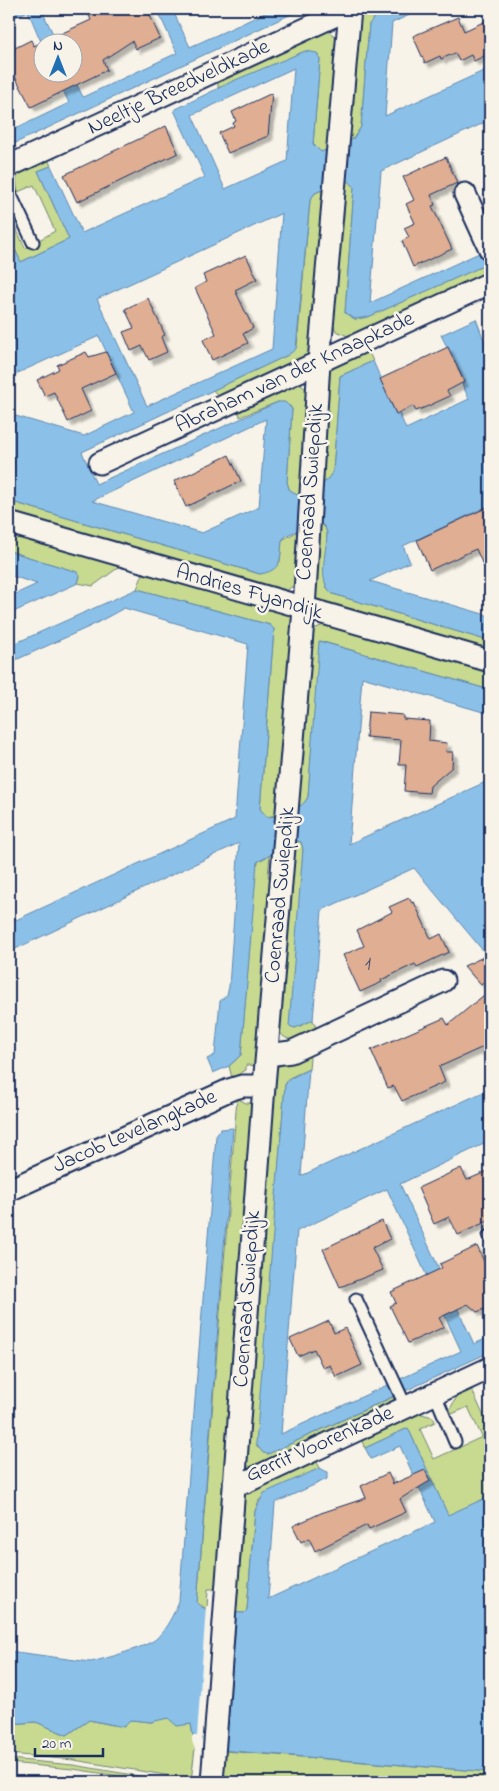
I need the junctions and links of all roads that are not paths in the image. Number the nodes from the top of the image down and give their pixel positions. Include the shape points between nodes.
1 (349, 9) edge
2 (9, 166) edge
3 (9, 191) edge
4 (464, 194) dead end
5 (33, 242) dead end
6 (489, 246) edge
7 (490, 283) edge
8 (319, 362) junction
9 (100, 463) dead end
10 (9, 523) edge
11 (304, 609) junction
12 (490, 661) edge
13 (443, 981) dead end
14 (267, 1055) junction
15 (264, 1086) junction
16 (9, 1190) edge
17 (356, 1300) dead end
18 (490, 1368) edge
19 (435, 1394) junction
20 (404, 1404) junction
21 (455, 1442) dead end
22 (234, 1482) junction
23 (212, 1782) edge

1 - 2 street, Neeltje Breedveldkade
1 - 8 street, Coenraad Swiepdijk
3 - 5 lane
4 - 6 street
7 - 8 street, Abraham van der Knaapkade
8 - 9 street, Abraham van der Knaapkade
8 - 11 street, Coenraad Swiepdijk
10 - 11 street, Andries Fyandijk
11 - 12 street, Andries Fyandijk
11 - 14 street, Coenraad Swiepdijk
13 - 14 street via 291,1052
14 - 15 street, Coenraad Swiepdijk
15 - 16 street, Jacob Levelangkade via 229,1090
15 - 22 street, Coenraad Swiepdijk
17 - 20 lane, Gerrit Voorenkade
18 - 19 street, Gerrit Voorenkade
19 - 20 street, Gerrit Voorenkade
19 - 21 lane
20 - 22 street, Gerrit Voorenkade via 246,1482
22 - 23 street, Coenraad Swiepdijk

